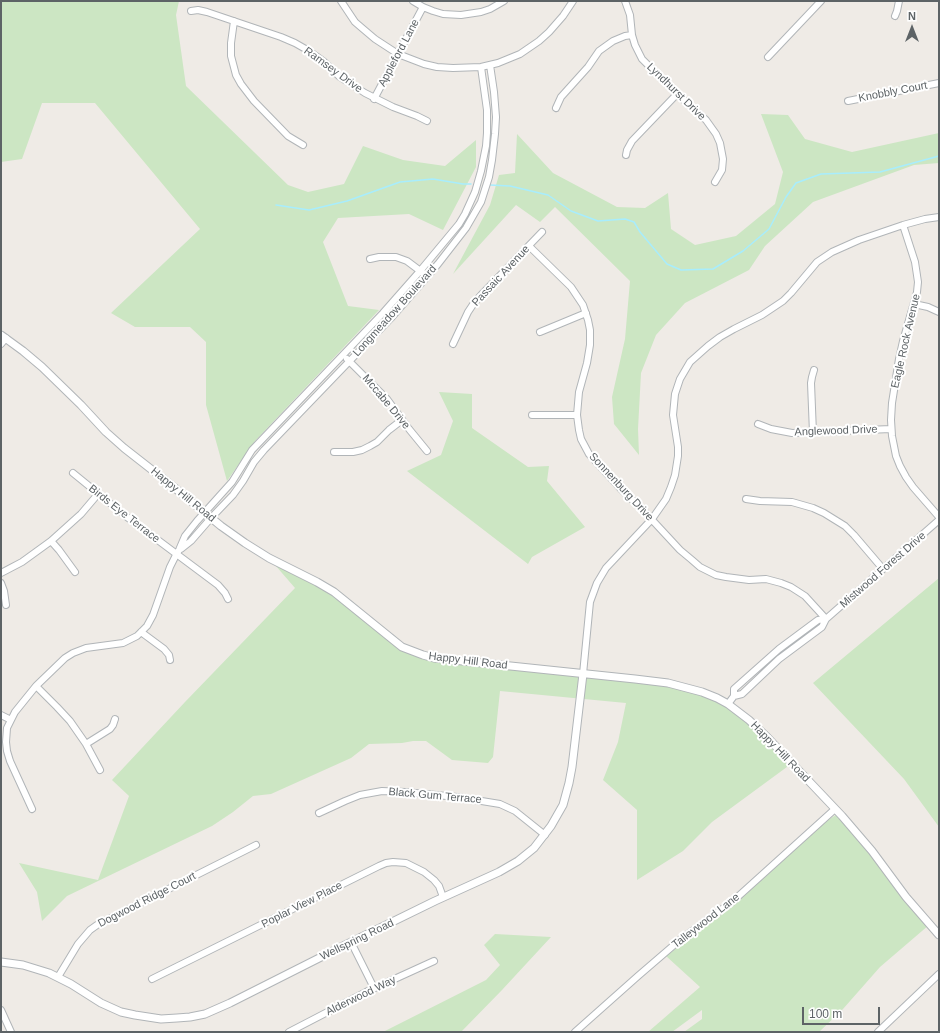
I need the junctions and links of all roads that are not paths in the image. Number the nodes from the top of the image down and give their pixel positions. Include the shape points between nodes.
1 (341, 1) edge
2 (413, 1) edge
3 (504, 1) edge
4 (573, 1) edge
5 (625, 1) edge
6 (821, 1) edge
7 (899, 1) edge
8 (423, 7) junction
9 (191, 11) dead end
10 (895, 16) dead end
11 (234, 21) junction
12 (632, 35) junction
13 (398, 54) junction
14 (768, 57) dead end
15 (490, 65) junction
16 (481, 67) junction
17 (939, 83) edge
18 (677, 94) junction
19 (374, 99) junction
20 (848, 101) dead end
21 (556, 108) dead end
22 (427, 121) dead end
23 (303, 145) dead end
24 (626, 155) dead end
25 (715, 182) dead end
26 (939, 218) edge
27 (903, 225) junction
28 (542, 232) dead end
29 (529, 246) junction
30 (370, 259) dead end
31 (420, 271) junction
32 (427, 276) junction
33 (914, 304) junction
34 (939, 312) edge
35 (586, 313) junction
36 (540, 332) dead end
37 (3, 339) edge
38 (453, 344) dead end
39 (343, 355) junction
40 (349, 361) junction
41 (814, 370) dead end
42 (532, 415) dead end
43 (577, 415) junction
44 (402, 420) junction
45 (758, 424) dead end
46 (891, 429) junction
47 (813, 433) junction
48 (427, 451) dead end
49 (334, 452) dead end
50 (73, 473) dead end
51 (98, 494) junction
52 (746, 499) dead end
53 (204, 512) junction
54 (939, 517) edge
55 (211, 518) junction
56 (652, 520) junction
57 (939, 520) edge
58 (51, 542) junction
59 (178, 551) junction
60 (883, 569) junction
61 (75, 572) dead end
62 (1, 573) edge
63 (1, 583) edge
64 (228, 599) dead end
65 (6, 605) dead end
66 (826, 619) junction
67 (141, 632) junction
68 (170, 660) dead end
69 (583, 674) junction
70 (36, 686) junction
71 (728, 704) junction
72 (1, 715) edge
73 (115, 719) dead end
74 (11, 720) junction
75 (86, 744) junction
76 (100, 770) dead end
77 (32, 808) dead end
78 (835, 808) junction
79 (319, 813) dead end
80 (545, 835) junction
81 (256, 845) dead end
82 (443, 897) junction
83 (939, 935) edge
84 (351, 942) junction
85 (434, 961) dead end
86 (1, 962) edge
87 (939, 974) edge
88 (58, 977) junction
89 (152, 979) dead end
90 (374, 988) junction
91 (1, 1010) edge
92 (11, 1032) edge
93 (289, 1032) edge
94 (575, 1032) edge
95 (878, 1032) edge

1 - 13 street via 355,22
2 - 8 street
3 - 8 street via 481,12 461,15 443,14
4 - 15 street via 556,24 530,48
5 - 12 street, Lyndhurst Drive via 630,15
6 - 14 street
7 - 10 street
8 - 13 street, Appleford Lane
9 - 11 street, Ramsey Drive via 207,12
11 - 19 street, Ramsey Drive via 295,43
11 - 23 street via 231,56 241,84 288,136
12 - 18 street, Lyndhurst Drive via 642,59
12 - 21 street via 613,41 599,51 588,68 561,97
13 - 16 street via 437,67
13 - 19 street, Appleford Lane
15 - 16 street
15 - 32 street, Longmeadow Boulevard via 496,126 487,185 481,202 466,228
16 - 31 street, Longmeadow Boulevard via 487,110 487,133 478,184 459,224
17 - 20 street, Knobbly Court
18 - 24 street via 632,142
18 - 25 street, Lyndhurst Drive via 706,120 720,143 723,164
19 - 22 street, Ramsey Drive
26 - 27 street
27 - 33 street, Eagle Rock Avenue via 917,273
27 - 56 street via 840,248 823,257 783,301 720,337 690,362 675,394 673,415 678,447 675,475 666,499
28 - 29 street, Passaic Avenue
29 - 35 street, Sonnenburg Drive via 571,287
29 - 38 street, Passaic Avenue via 474,303
30 - 31 street via 396,257 407,261
31 - 32 street
31 - 39 street, Longmeadow Boulevard
32 - 40 street, Longmeadow Boulevard
33 - 34 street
33 - 46 street, Eagle Rock Avenue via 899,358
35 - 36 street
35 - 43 street, Sonnenburg Drive via 590,345 579,392
37 - 53 street, Happy Hill Road via 23,351 82,405 106,432
39 - 40 street, Mccabe Drive
39 - 53 street, Longmeadow Boulevard via 252,450 232,482
40 - 44 street, Mccabe Drive via 387,400
40 - 55 street, Longmeadow Boulevard via 264,450 233,495
41 - 47 street via 811,383
42 - 43 street
43 - 56 street, Sonnenburg Drive via 581,439 589,454
44 - 48 street, Mccabe Drive
44 - 49 street via 377,442 362,450
45 - 47 street, Anglewood Drive via 782,432
46 - 47 street, Anglewood Drive
46 - 54 street, Eagle Rock Avenue via 896,456 903,472
50 - 51 street, Birds Eye Terrace
51 - 58 street
51 - 59 street, Birds Eye Terrace via 163,544
52 - 60 street via 792,502 824,513 854,535
53 - 55 street, Happy Hill Road
53 - 59 street, Longmeadow Boulevard
55 - 59 street, Longmeadow Boulevard via 191,541
55 - 69 street, Happy Hill Road via 263,554 334,592 397,643 412,652 434,658
56 - 66 street, Sonnenburg Drive via 692,560 707,571 731,578 766,579 781,583 805,596
56 - 69 street via 606,568 596,583 590,602
57 - 60 street, Mistwood Forest Drive
58 - 61 street
58 - 62 street
59 - 64 street, Birds Eye Terrace via 218,585
59 - 67 street, Longmeadow Boulevard via 153,615
60 - 66 street, Mistwood Forest Drive
63 - 65 street
66 - 71 street, Mistwood Forest Drive via 818,620 780,649 734,689 734,696
67 - 68 street via 164,648
67 - 70 street via 122,643 86,648 73,653
69 - 71 street, Happy Hill Road via 668,683 702,692
69 - 80 street, Wellspring Road via 570,783 563,805
70 - 74 street
70 - 75 street via 70,721
71 - 78 street, Happy Hill Road via 767,737
72 - 74 street
73 - 75 street via 110,729
74 - 77 street via 7,728 7,751
75 - 76 street
78 - 83 street, Happy Hill Road
78 - 94 street, Talleywood Lane via 732,902 681,939
79 - 80 street, Black Gum Terrace via 360,795 382,791 405,792 500,804 516,811
80 - 82 street, Wellspring Road via 510,866
81 - 88 street, Dogwood Ridge Court via 97,925 86,933
82 - 84 street, Wellspring Road
82 - 89 street, Poplar View Place via 439,886 424,872 406,863 386,863
84 - 88 street, Wellspring Road via 230,1003 205,1014 190,1017 161,1019 121,1012
84 - 90 street
85 - 90 street, Alderwood Way
86 - 88 street, Wellspring Road via 35,968
87 - 95 street
90 - 93 street, Alderwood Way
91 - 92 street

